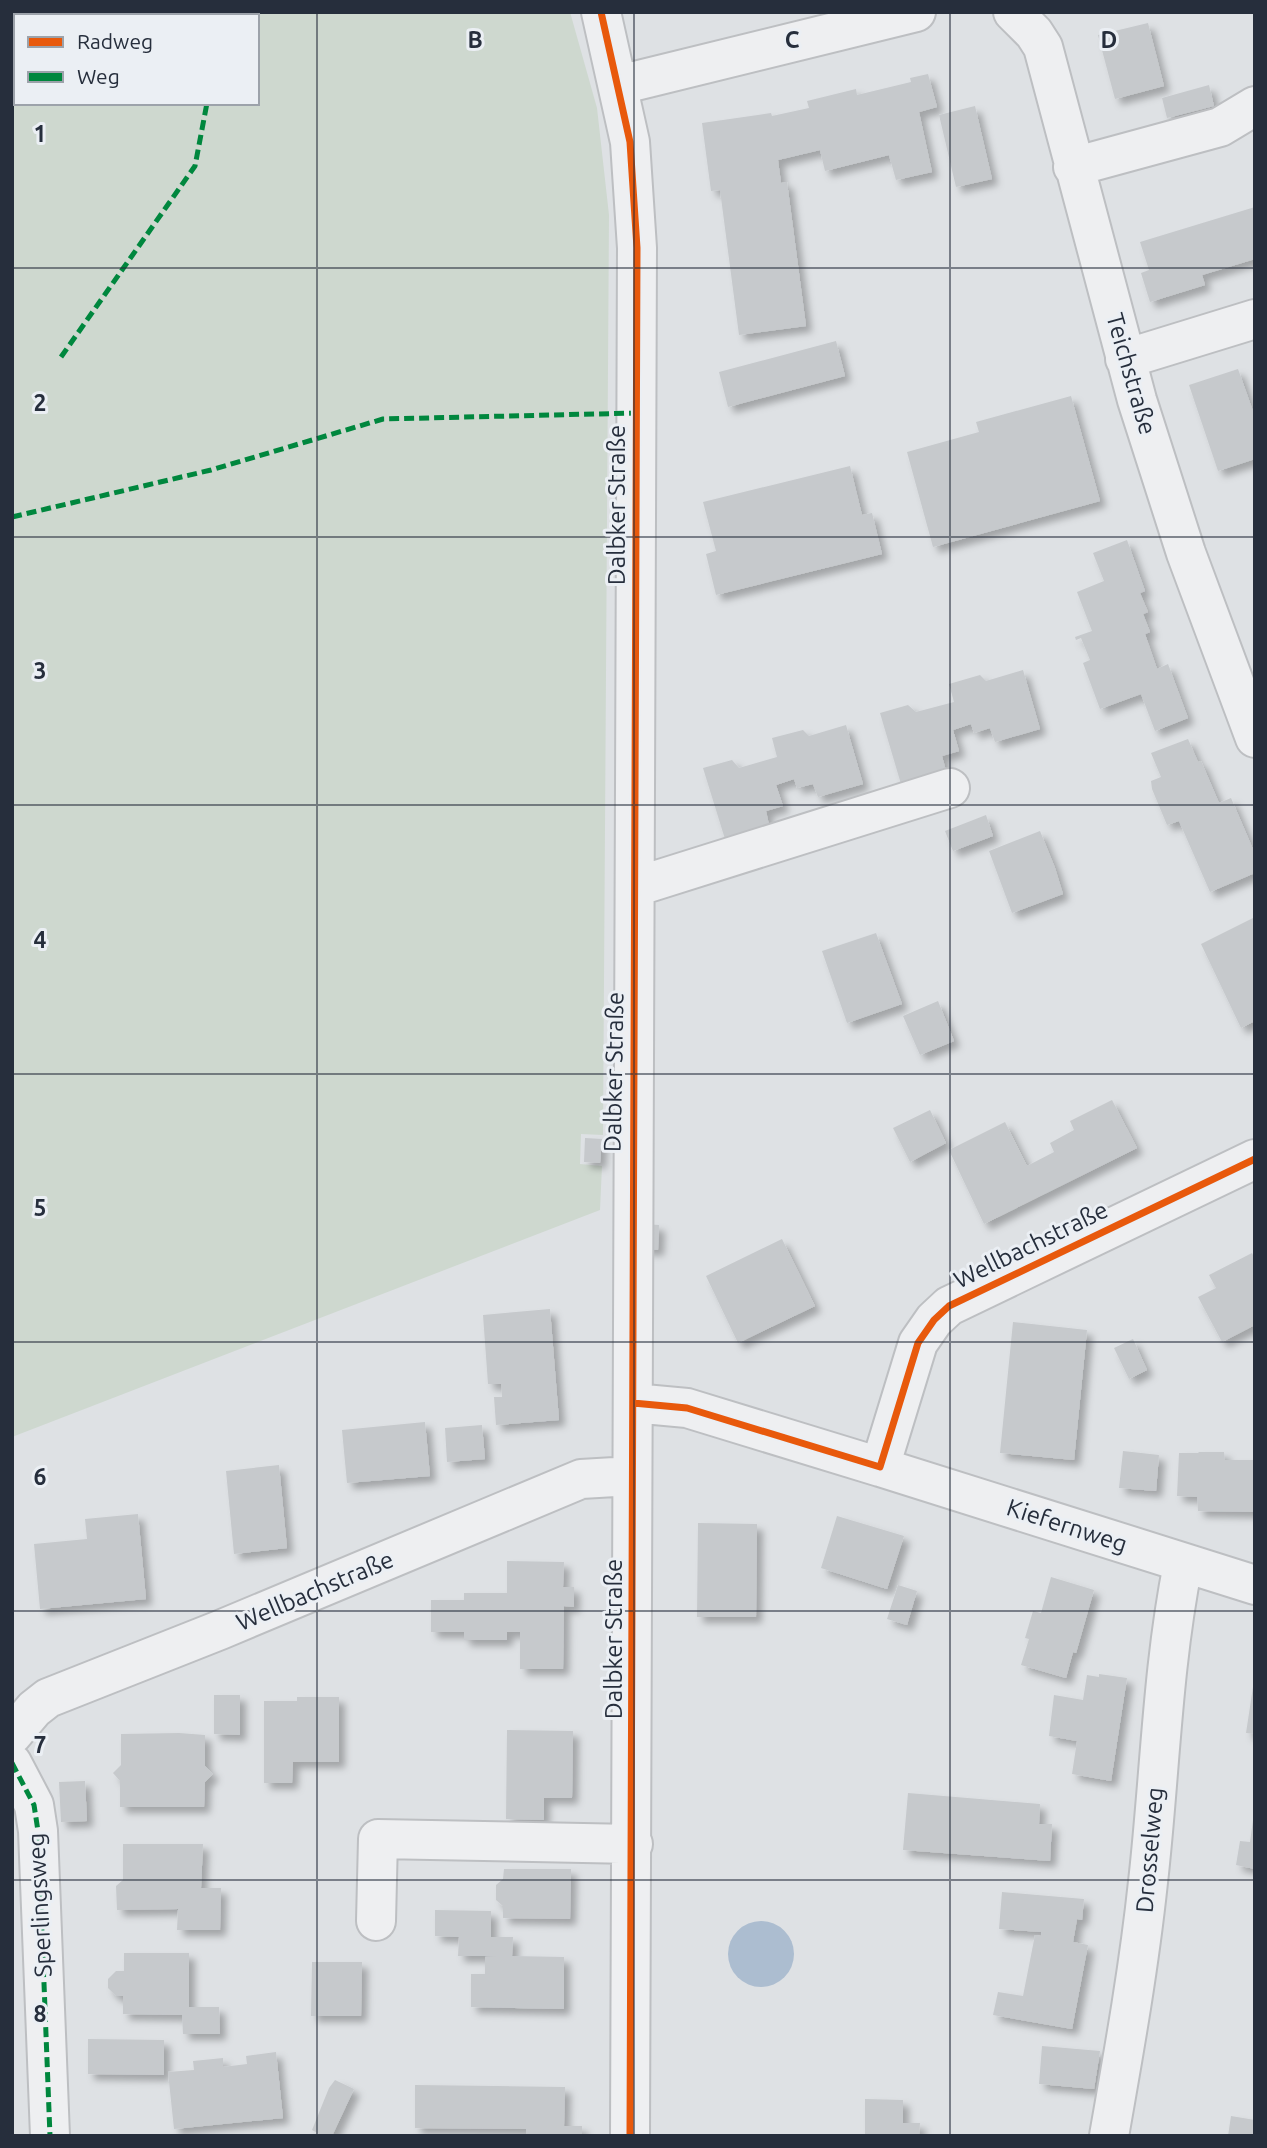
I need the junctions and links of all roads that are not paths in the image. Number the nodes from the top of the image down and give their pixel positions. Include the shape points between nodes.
1 (601, 12) edge
2 (916, 12) edge
3 (1013, 12) edge
4 (619, 85) junction
5 (1255, 106) edge
6 (1073, 167) junction
7 (1255, 319) edge
8 (1125, 359) junction
9 (1252, 726) edge
10 (950, 788) dead end
11 (635, 887) junction
12 (1255, 1159) edge
13 (633, 1403) junction
14 (880, 1467) junction
15 (632, 1476) junction
16 (1183, 1564) junction
17 (1255, 1585) edge
18 (12, 1735) edge
19 (12, 1763) edge
20 (632, 1844) junction
21 (376, 1921) dead end
22 (50, 2136) edge
23 (630, 2136) edge
24 (1109, 2136) edge

1 - 4 street, Dalbker Straße
2 - 4 street
3 - 6 street, Teichstraße via 1043,47
4 - 11 street, Dalbker Straße via 630,142 637,248
5 - 6 street via 1220,127
6 - 8 street, Teichstraße
7 - 8 street
8 - 9 street, Teichstraße via 1186,553
10 - 11 street
11 - 13 street, Dalbker Straße
12 - 14 street, Wellbachstraße via 949,1306 918,1343
13 - 14 street via 687,1408
13 - 15 street, Dalbker Straße
14 - 16 street, Kiefernweg
15 - 18 street, Wellbachstraße via 581,1479 48,1698
15 - 20 street, Dalbker Straße
16 - 17 street, Kiefernweg
16 - 24 street, Drosselweg via 1166,1659 1139,1959
19 - 22 street, Sperlingsweg via 34,1805 38,1831
20 - 21 street via 378,1839
20 - 23 street, Dalbker Straße

